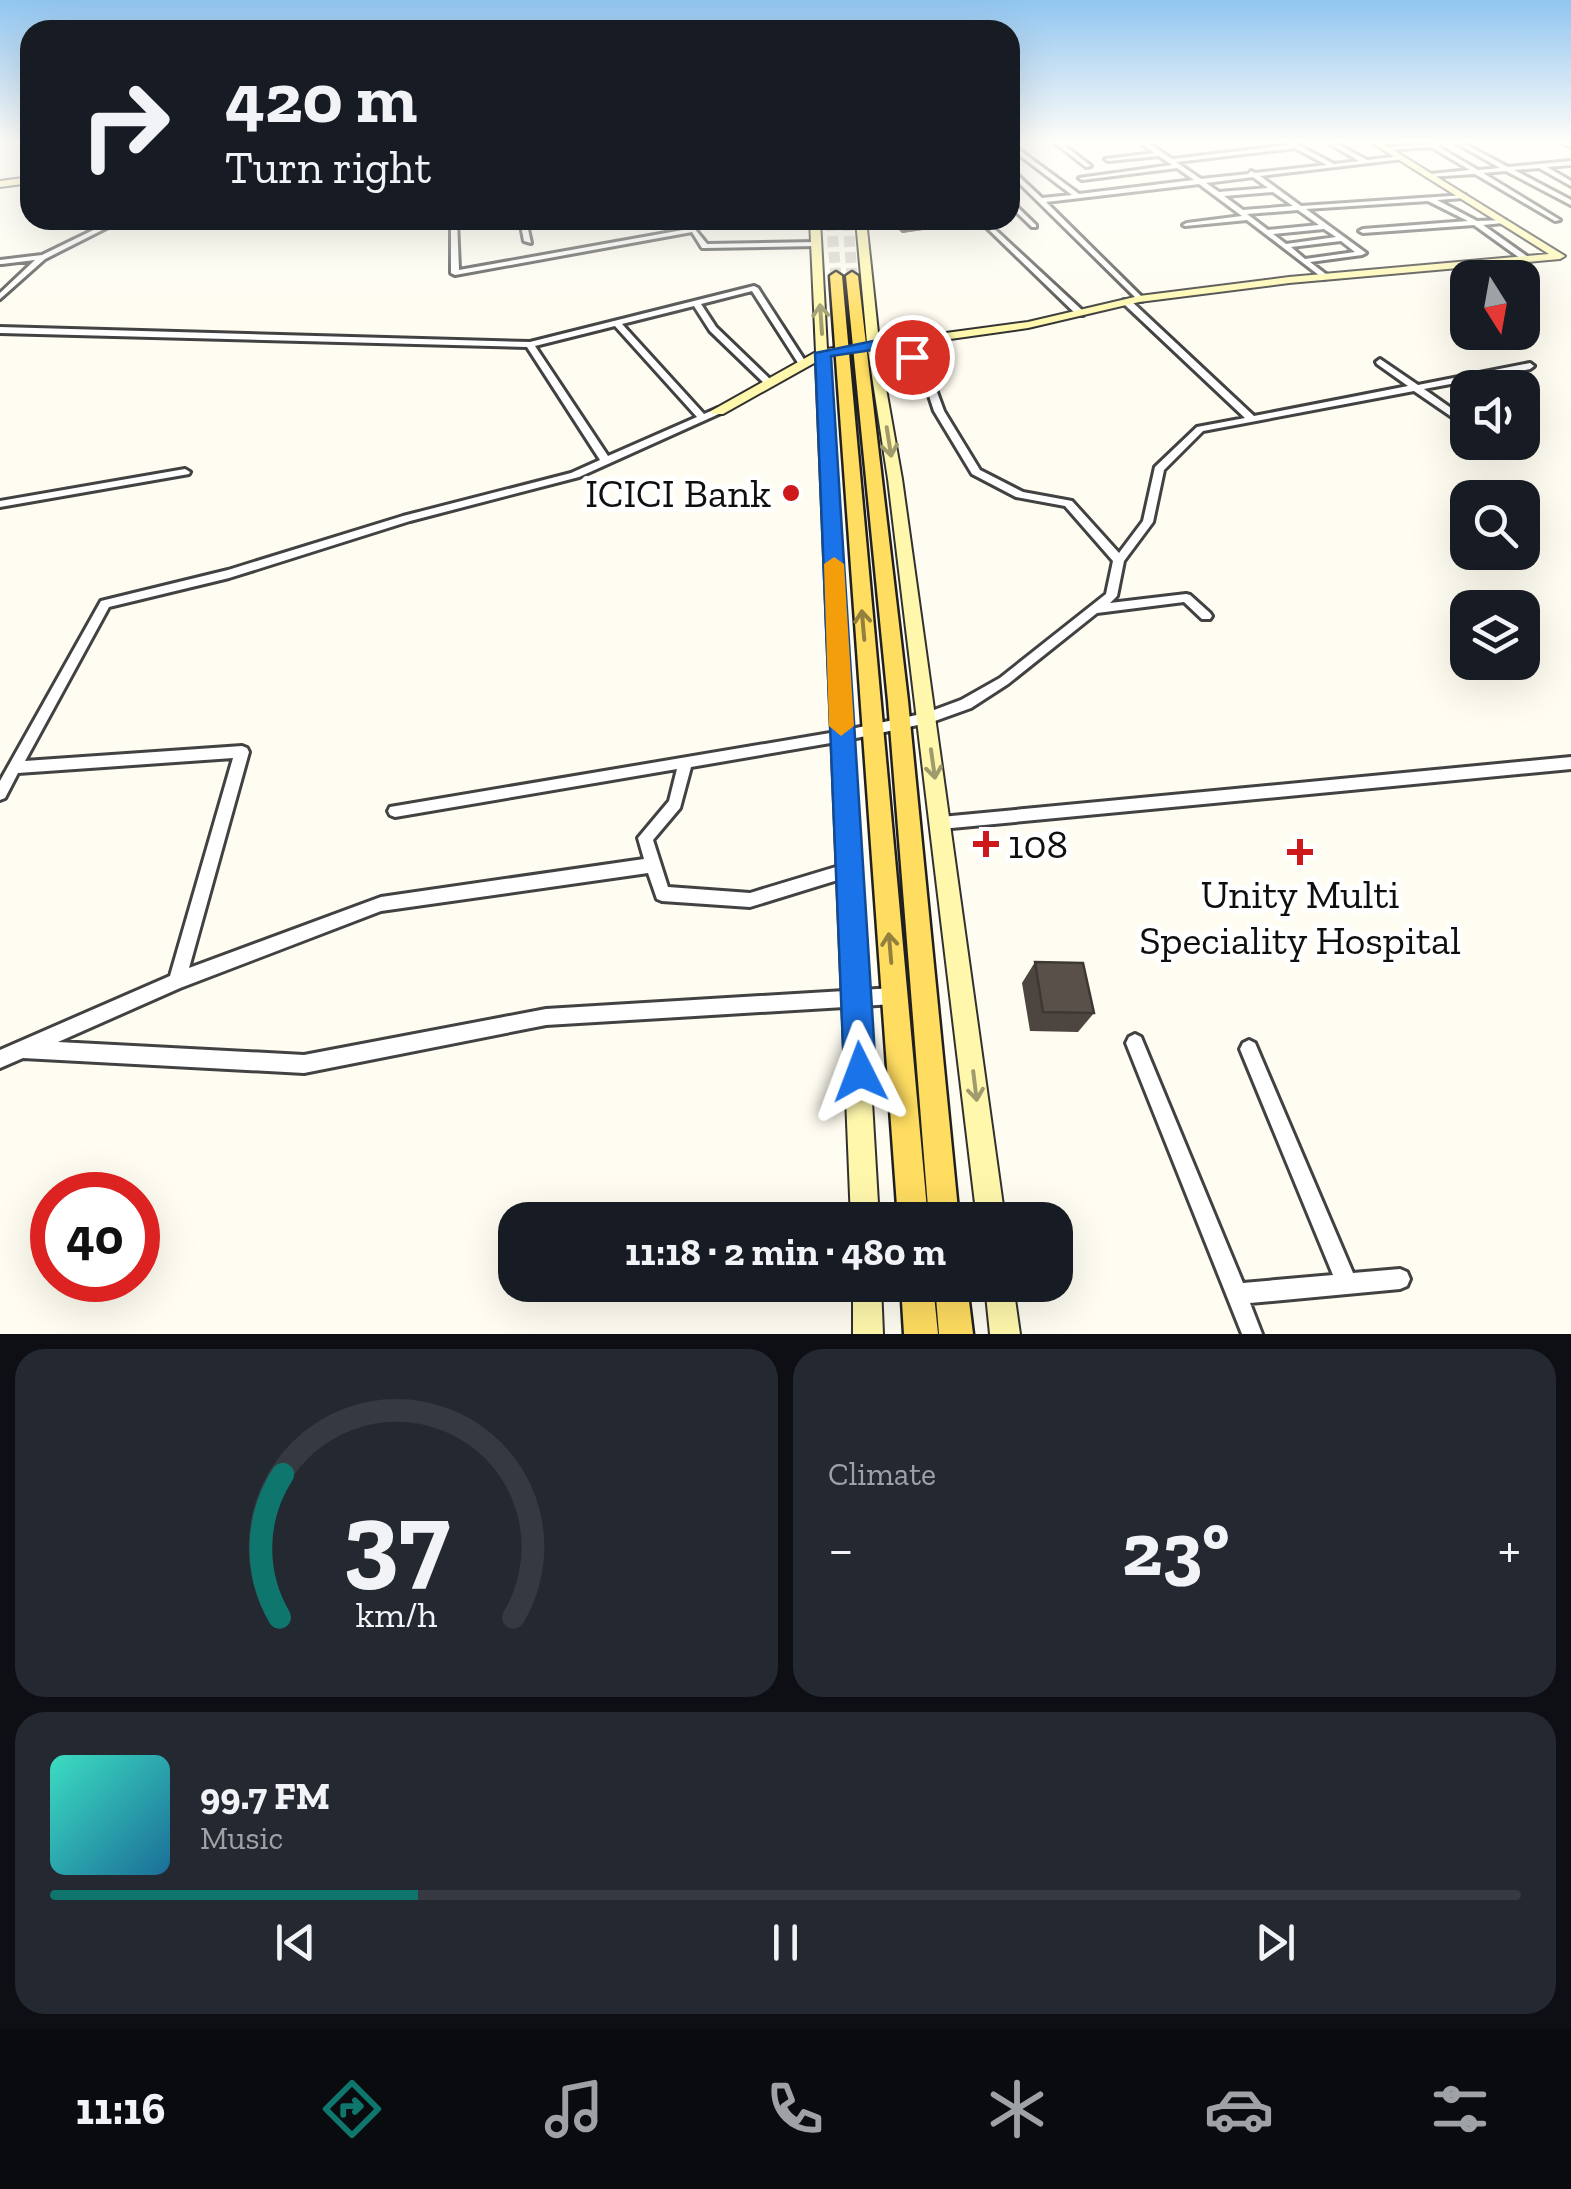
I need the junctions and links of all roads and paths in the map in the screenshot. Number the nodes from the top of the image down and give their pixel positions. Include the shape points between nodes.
1 (1048, 205) edge
2 (1232, 205) edge
3 (1296, 205) edge
4 (1335, 205) edge
5 (1442, 205) edge
6 (1478, 205) edge
7 (1531, 205) edge
8 (1300, 208) junction
9 (1020, 212) edge
10 (1244, 215) junction
11 (1557, 220) dead end
12 (1503, 221) junction
13 (1476, 223) junction
14 (1187, 224) dead end
15 (1034, 226) dead end
16 (1324, 227) junction
17 (99, 230) edge
18 (454, 230) edge
19 (525, 230) edge
20 (694, 230) edge
21 (694, 230) edge
22 (815, 230) edge
23 (857, 230) edge
24 (992, 230) edge
25 (1266, 232) junction
26 (1363, 232) dead end
27 (1341, 238) junction
28 (528, 242) dead end
29 (816, 244) junction
30 (1284, 246) junction
31 (44, 258) junction
32 (1527, 259) junction
33 (1304, 261) junction
34 (1, 263) edge
35 (1324, 277) junction
36 (843, 279) junction
37 (0, 297) edge
38 (1133, 301) junction
39 (696, 302) junction
40 (1080, 313) junction
41 (616, 322) junction
42 (0, 330) edge
43 (530, 344) junction
44 (849, 349) junction
45 (1380, 362) dead end
46 (803, 364) junction
47 (1530, 366) dead end
48 (769, 384) junction
49 (1420, 387) junction
50 (1450, 411) edge
51 (718, 412) joint
52 (703, 418) junction
53 (1252, 419) junction
54 (606, 462) junction
55 (186, 472) dead end
56 (0, 504) edge
57 (1118, 560) junction
58 (1095, 609) junction
59 (1206, 616) dead end
60 (927, 718) junction
61 (900, 723) junction
62 (872, 729) junction
63 (842, 736) junction
64 (686, 761) junction
65 (1571, 763) edge
66 (14, 768) junction
67 (0, 794) edge
68 (395, 811) dead end
69 (941, 823) junction
70 (653, 865) junction
71 (849, 870) junction
72 (956, 943) junction
73 (919, 946) junction
74 (177, 981) junction
75 (894, 996) junction
76 (856, 999) junction
77 (1135, 1043) dead end
78 (1249, 1048) dead end
79 (23, 1049) junction
80 (0, 1059) edge
81 (864, 1202) edge
82 (911, 1202) edge
83 (942, 1202) edge
84 (990, 1202) edge
85 (1400, 1279) dead end
86 (1347, 1284) junction
87 (1237, 1294) junction
88 (867, 1302) edge
89 (918, 1302) edge
90 (953, 1302) edge
91 (1001, 1302) edge
92 (868, 1334) edge
93 (920, 1334) edge
94 (956, 1334) edge
95 (1005, 1334) edge
96 (1252, 1334) edge

1 - 38 street
2 - 10 street
3 - 8 street
4 - 8 street
5 - 13 street
6 - 12 street
7 - 11 street
8 - 10 street
8 - 16 street
9 - 15 street
10 - 14 street
10 - 25 street
12 - 13 street
12 - 32 street via 1560,256
13 - 26 street
13 - 32 street
16 - 25 street
16 - 27 street
17 - 31 street
18 - 20 street via 455,273
19 - 28 street
21 - 29 street via 705,246
22 - 29 street
23 - 36 street
24 - 40 street
25 - 30 street
27 - 30 street
27 - 33 street via 1362,253
29 - 36 street
30 - 33 street
31 - 34 street
31 - 37 street
32 - 35 street
33 - 35 street
35 - 38 street
36 - 44 main road
36 - 44 street
38 - 40 street
38 - 53 street
39 - 41 street
39 - 46 street via 754,288
39 - 48 street via 713,329
40 - 44 street
41 - 43 street
41 - 52 street
42 - 43 street
43 - 54 street
44 - 46 street
44 - 57 street via 912,357 924,367 939,411 976,472 1020,495 1068,504
44 -> 60 street
44 - 61 main road
62 -> 44 main road
44 - 63 street
45 - 49 street
46 - 48 street
47 - 49 street
48 - 51 street
49 - 50 street
49 - 53 street
51 - 52 street
52 - 54 street
53 - 57 street via 1200,429 1158,469 1148,522
54 - 66 street via 229,574 104,604
55 - 56 street
57 - 58 street via 1111,596
58 - 59 street via 1186,598
58 - 60 street via 1004,681
60 - 61 street
60 -> 69 street
61 - 62 street
61 - 73 main road
62 - 63 street
75 -> 62 main road
63 - 64 street
63 - 71 street
64 - 68 street
64 - 70 street via 675,804 645,838
65 - 69 street
66 - 67 street
66 - 74 street via 242,752
69 - 72 street
70 - 71 street via 662,894 750,900
70 - 74 street via 380,904
71 - 76 street
72 - 73 street
72 -> 84 street
73 - 83 main road
74 - 79 street
75 - 76 street
75 - 82 main road
76 - 79 street via 546,1017 304,1064
76 - 81 street
77 - 87 street
78 - 86 street
79 - 80 street
85 - 86 street
86 - 87 street
87 - 96 street
88 - 92 street
89 - 93 main road
90 - 94 main road
91 - 95 street

